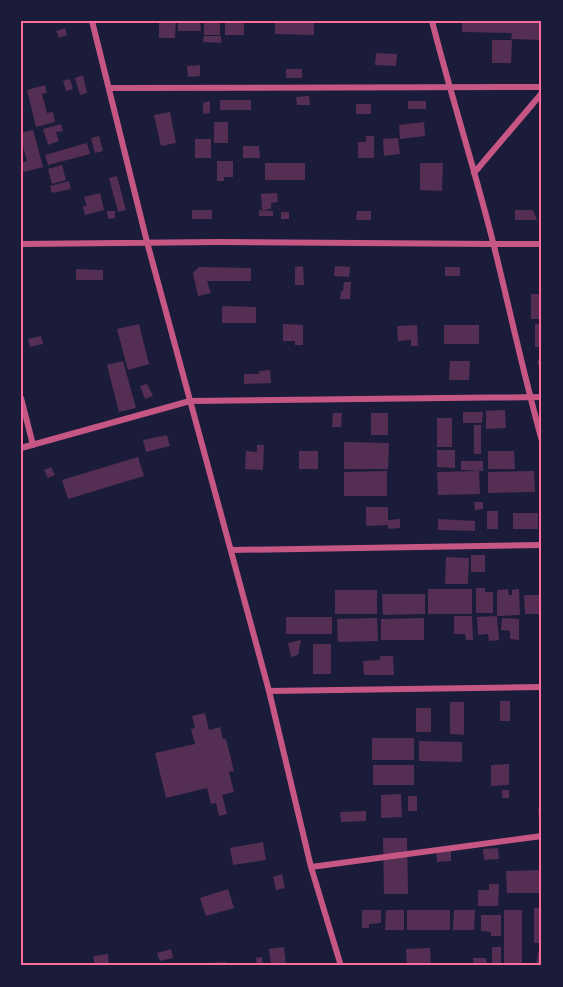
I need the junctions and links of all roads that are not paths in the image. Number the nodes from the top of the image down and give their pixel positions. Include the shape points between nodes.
1 (92, 21) edge
2 (432, 21) edge
3 (449, 87) junction
4 (542, 87) edge
5 (109, 88) junction
6 (542, 93) edge
7 (474, 173) junction
8 (147, 242) junction
9 (21, 244) edge
10 (494, 244) junction
11 (542, 244) edge
12 (542, 397) edge
13 (21, 398) edge
14 (530, 398) junction
15 (190, 401) junction
16 (542, 441) edge
17 (33, 445) junction
18 (21, 448) edge
19 (542, 545) edge
20 (231, 550) junction
21 (542, 687) edge
22 (268, 691) junction
23 (542, 836) edge
24 (311, 867) junction
25 (341, 966) edge

1 - 5 street
2 - 3 street
3 - 4 street
3 - 5 street
3 - 7 street
5 - 8 street
6 - 7 street
7 - 10 street
8 - 9 street
8 - 10 street
8 - 15 street
10 - 11 street
10 - 14 street
12 - 14 street
13 - 17 street
14 - 15 street
14 - 16 street
15 - 17 street
15 - 20 street
17 - 18 street
19 - 20 street
20 - 22 street
21 - 22 street
22 - 24 street
23 - 24 street
24 - 25 street

